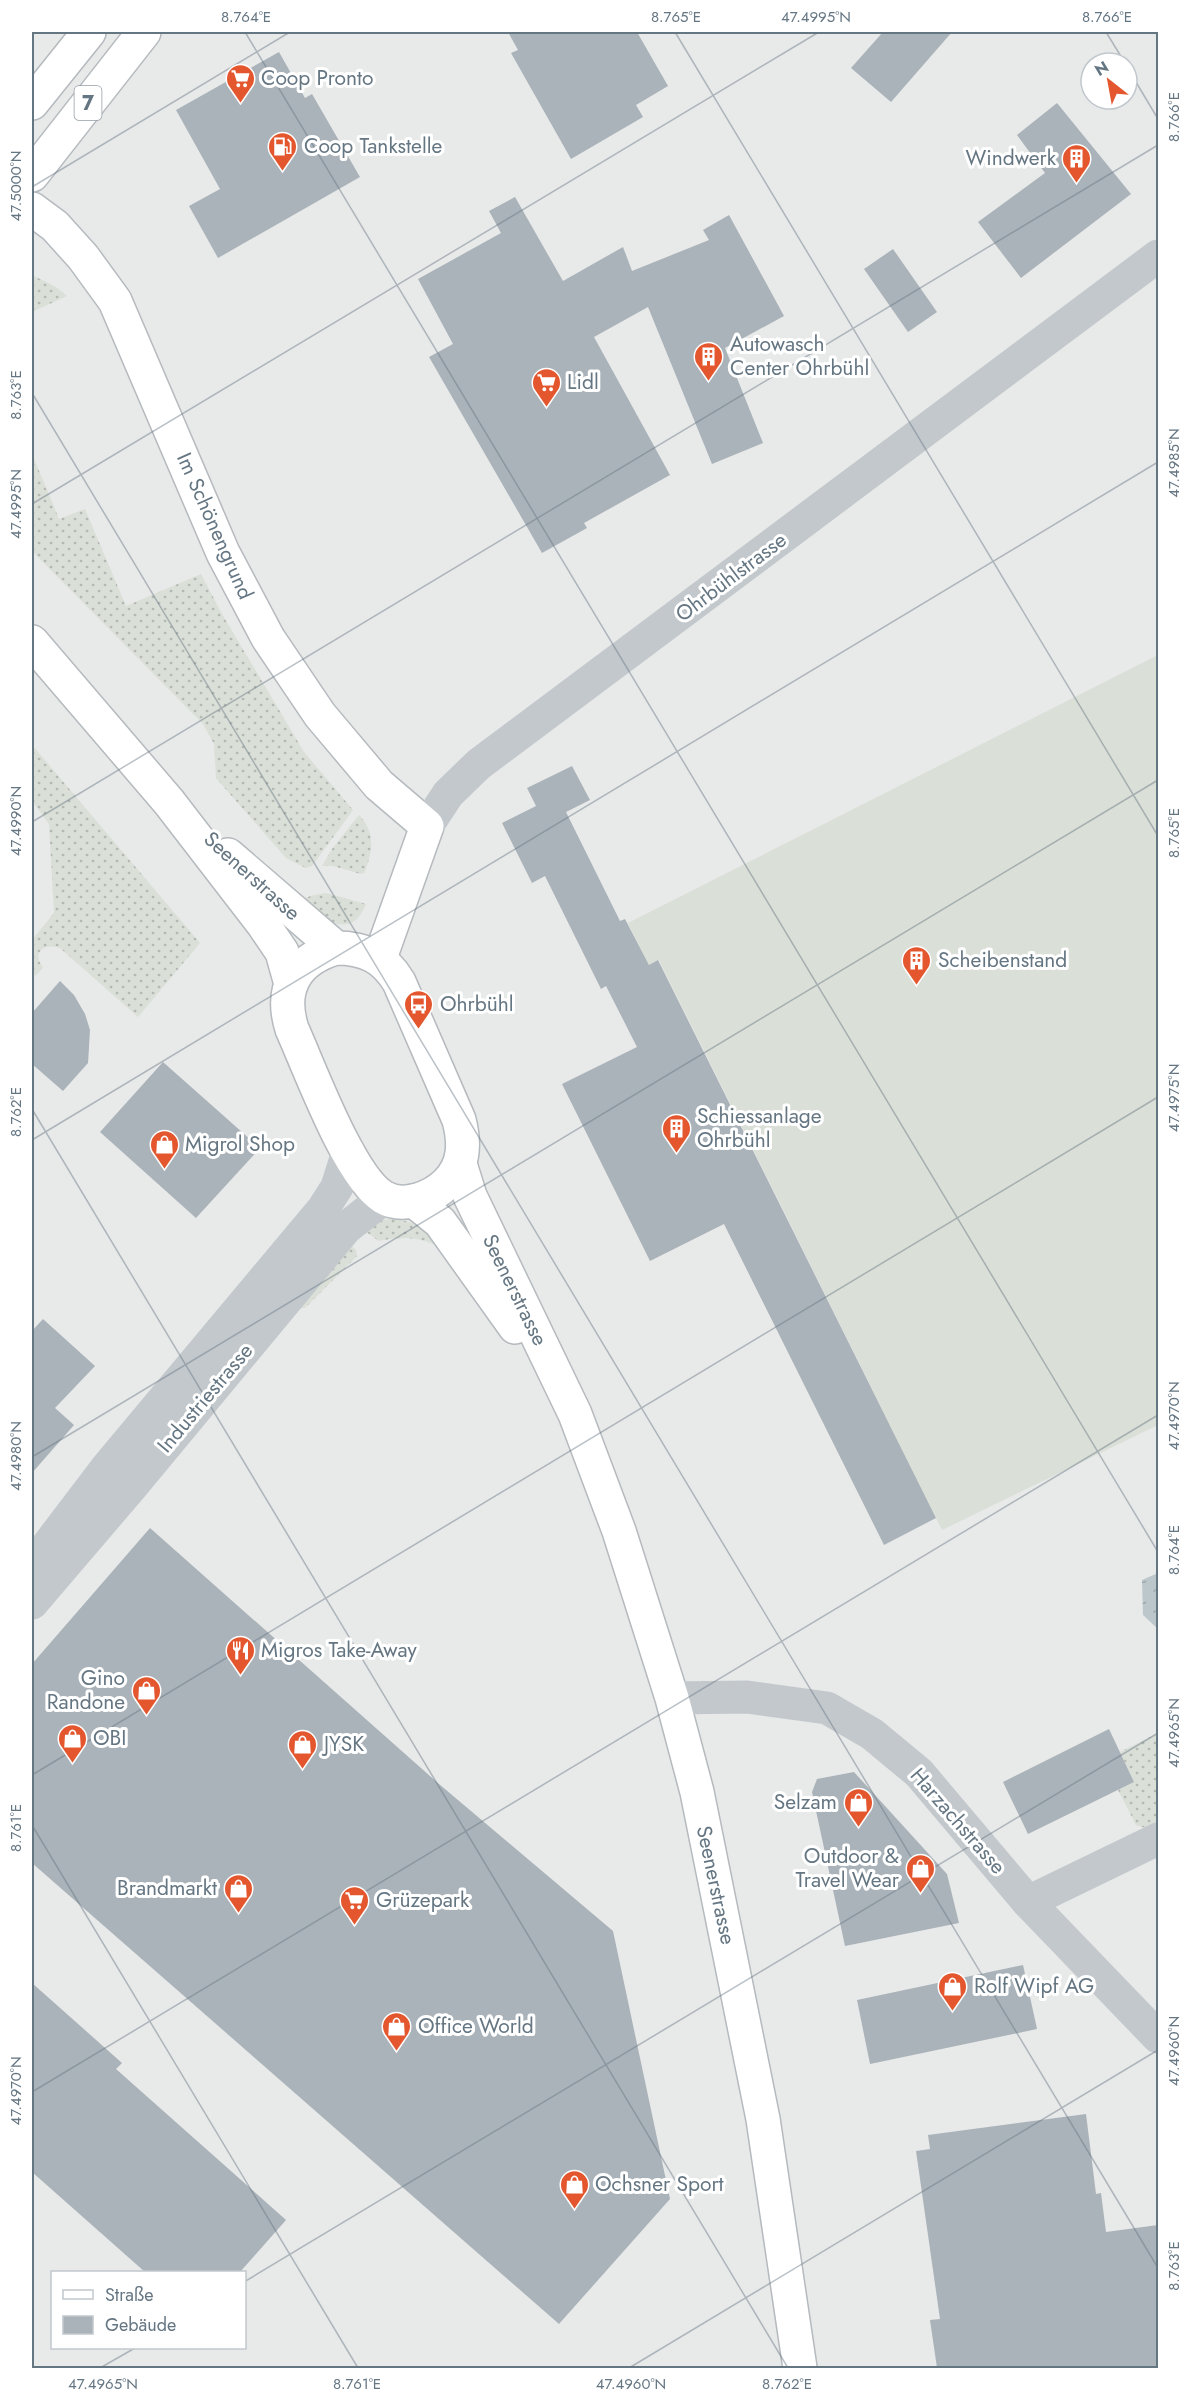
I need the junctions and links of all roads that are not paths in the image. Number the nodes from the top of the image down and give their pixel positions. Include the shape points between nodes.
1 (89, 32) edge
2 (144, 32) edge
3 (32, 103) edge
4 (32, 175) edge
5 (32, 209) edge
6 (1158, 256) edge
7 (32, 642) edge
8 (169, 802) junction
9 (427, 826) junction
10 (336, 948) junction
11 (380, 958) junction
12 (291, 984) junction
13 (348, 1152) junction
14 (460, 1164) junction
15 (399, 1199) junction
16 (575, 1414) junction
17 (32, 1566) edge
18 (32, 1603) edge
19 (672, 1698) junction
20 (1158, 1839) edge
21 (1028, 1902) junction
22 (1158, 2037) edge
23 (800, 2368) edge

1 - 3 main road, 7
2 - 4 main road, 7
5 - 9 main road, Im Schönengrund via 55,226 83,256 115,301 223,553 268,638 327,724 379,785
6 - 9 street, Ohrbühlstrasse via 479,764 448,794
7 - 8 main road, Seenerstrasse
8 - 10 main road, Seenerstrasse
8 - 12 main road, Seenerstrasse via 282,952
9 - 11 main road, Ohrbühlstrasse
10 - 11 main road, Seenerstrasse via 366,951
10 - 12 main road, Seenerstrasse via 309,960
11 - 14 main road, Seenerstrasse via 399,982 459,1120 463,1134
12 - 13 main road, Seenerstrasse via 287,1014 292,1029
13 - 15 main road, Seenerstrasse via 362,1177
13 - 17 street, Industriestrasse via 337,1187 323,1209 108,1466
14 - 15 main road via 452,1178 429,1197
14 - 16 main road, Seenerstrasse via 470,1196
15 - 16 main road, Seenerstrasse via 440,1222
15 - 18 street, Industriestrasse via 346,1228
16 - 19 main road, Seenerstrasse via 619,1531
19 - 21 street, Harzachstrasse via 747,1697 827,1708 872,1734 919,1773
19 - 23 main road, Seenerstrasse via 697,1792 763,2119
20 - 21 street
21 - 22 street, Harzachstrasse

